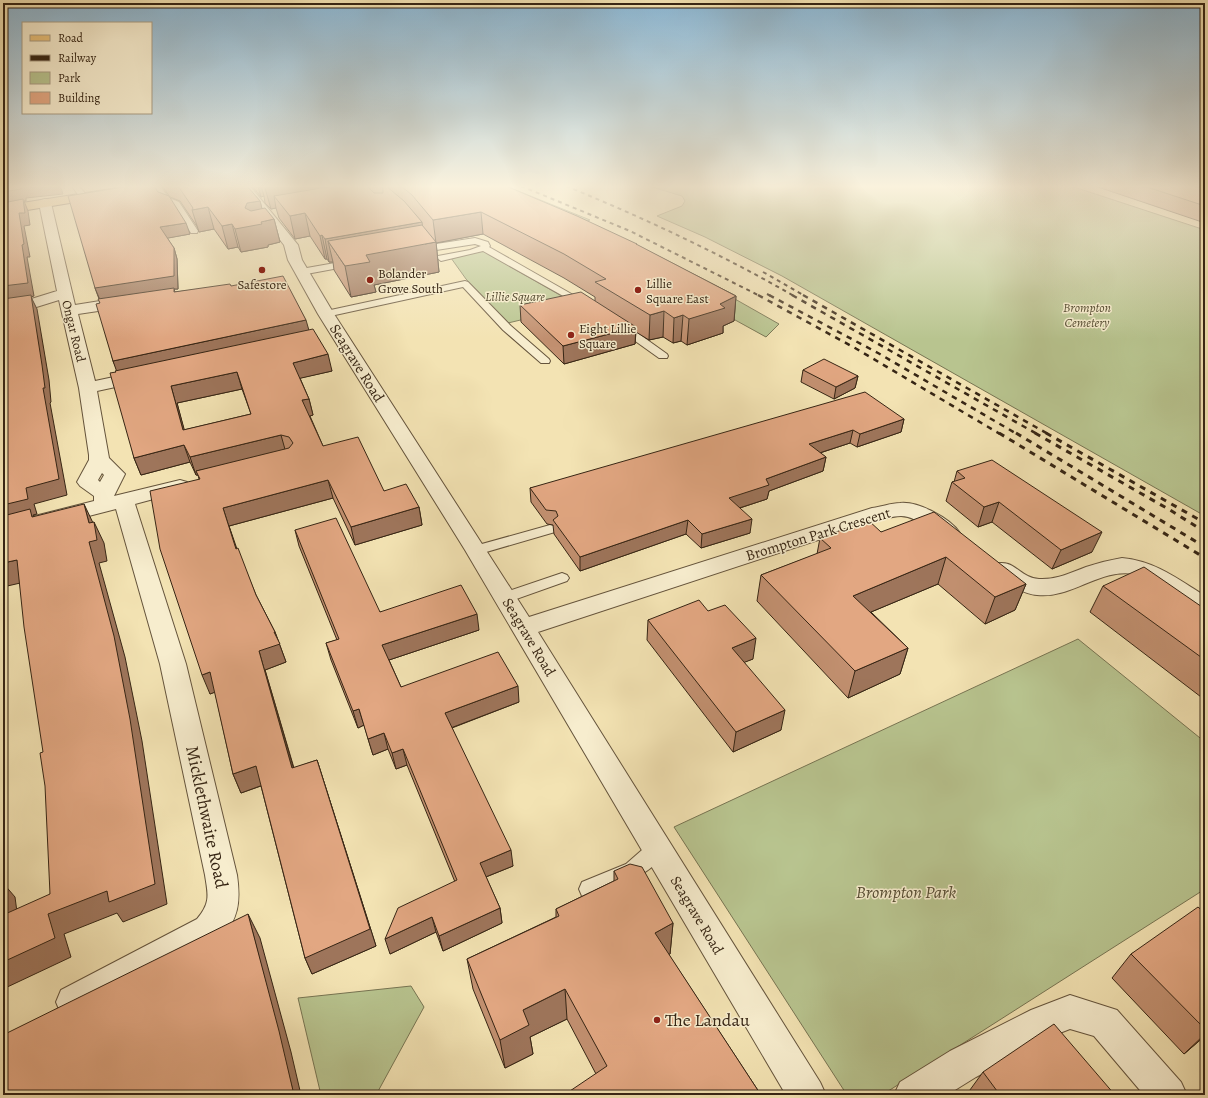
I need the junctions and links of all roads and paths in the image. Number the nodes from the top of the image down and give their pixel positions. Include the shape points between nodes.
1 (53, 237) edge
2 (285, 237) edge
3 (432, 245) junction
4 (484, 248) junction
5 (412, 252) edge
6 (441, 258) junction
7 (359, 261) edge
8 (450, 266) dead end
9 (298, 276) junction
10 (65, 294) junction
11 (141, 300) edge
12 (3, 305) edge
13 (69, 311) junction
14 (595, 311) edge
15 (613, 322) edge
16 (329, 328) junction
17 (663, 356) dead end
18 (545, 361) dead end
19 (156, 373) edge
20 (88, 388) junction
21 (201, 481) edge
22 (111, 500) junction
23 (550, 529) dead end
24 (3, 531) edge
25 (966, 545) edge
26 (476, 550) junction
27 (984, 558) edge
28 (562, 578) dead end
29 (505, 598) junction
30 (1205, 607) edge
31 (535, 624) junction
32 (656, 849) junction
33 (589, 889) dead end
34 (51, 1013) edge
35 (807, 1095) edge
36 (914, 1095) edge
37 (1168, 1095) edge

1 - 10 street, Ongar Road
2 - 9 street, Seagrave Road via 291,245
3 - 4 lane via 475,241 485,244
3 - 5 lane
3 - 6 lane
4 - 6 lane
4 - 14 lane
6 - 8 lane
7 - 9 lane
9 - 16 street, Seagrave Road via 309,283
10 - 12 street via 30,304
10 - 13 street, Ongar Road
11 - 13 street
13 - 20 street, Ongar Road
15 - 17 lane
16 - 18 lane via 465,284 507,328
16 - 26 street, Seagrave Road
19 - 20 street
20 - 22 street, Ongar Road via 99,460 87,482
21 - 22 street
22 - 24 street
22 - 34 street, Micklethwaite Road via 173,664 222,875 224,898 220,915 209,930
23 - 26 lane
25 - 31 street, Brompton Park Crescent via 922,514 901,509 872,515
26 - 29 street, Seagrave Road
27 - 30 street via 1022,584 1049,588 1111,567 1137,567
28 - 29 lane
29 - 31 street, Seagrave Road
31 - 32 street, Seagrave Road
32 - 33 lane via 633,870
32 - 35 street, Seagrave Road
36 - 37 street via 962,1064 1043,1022 1070,1012 1105,1022

